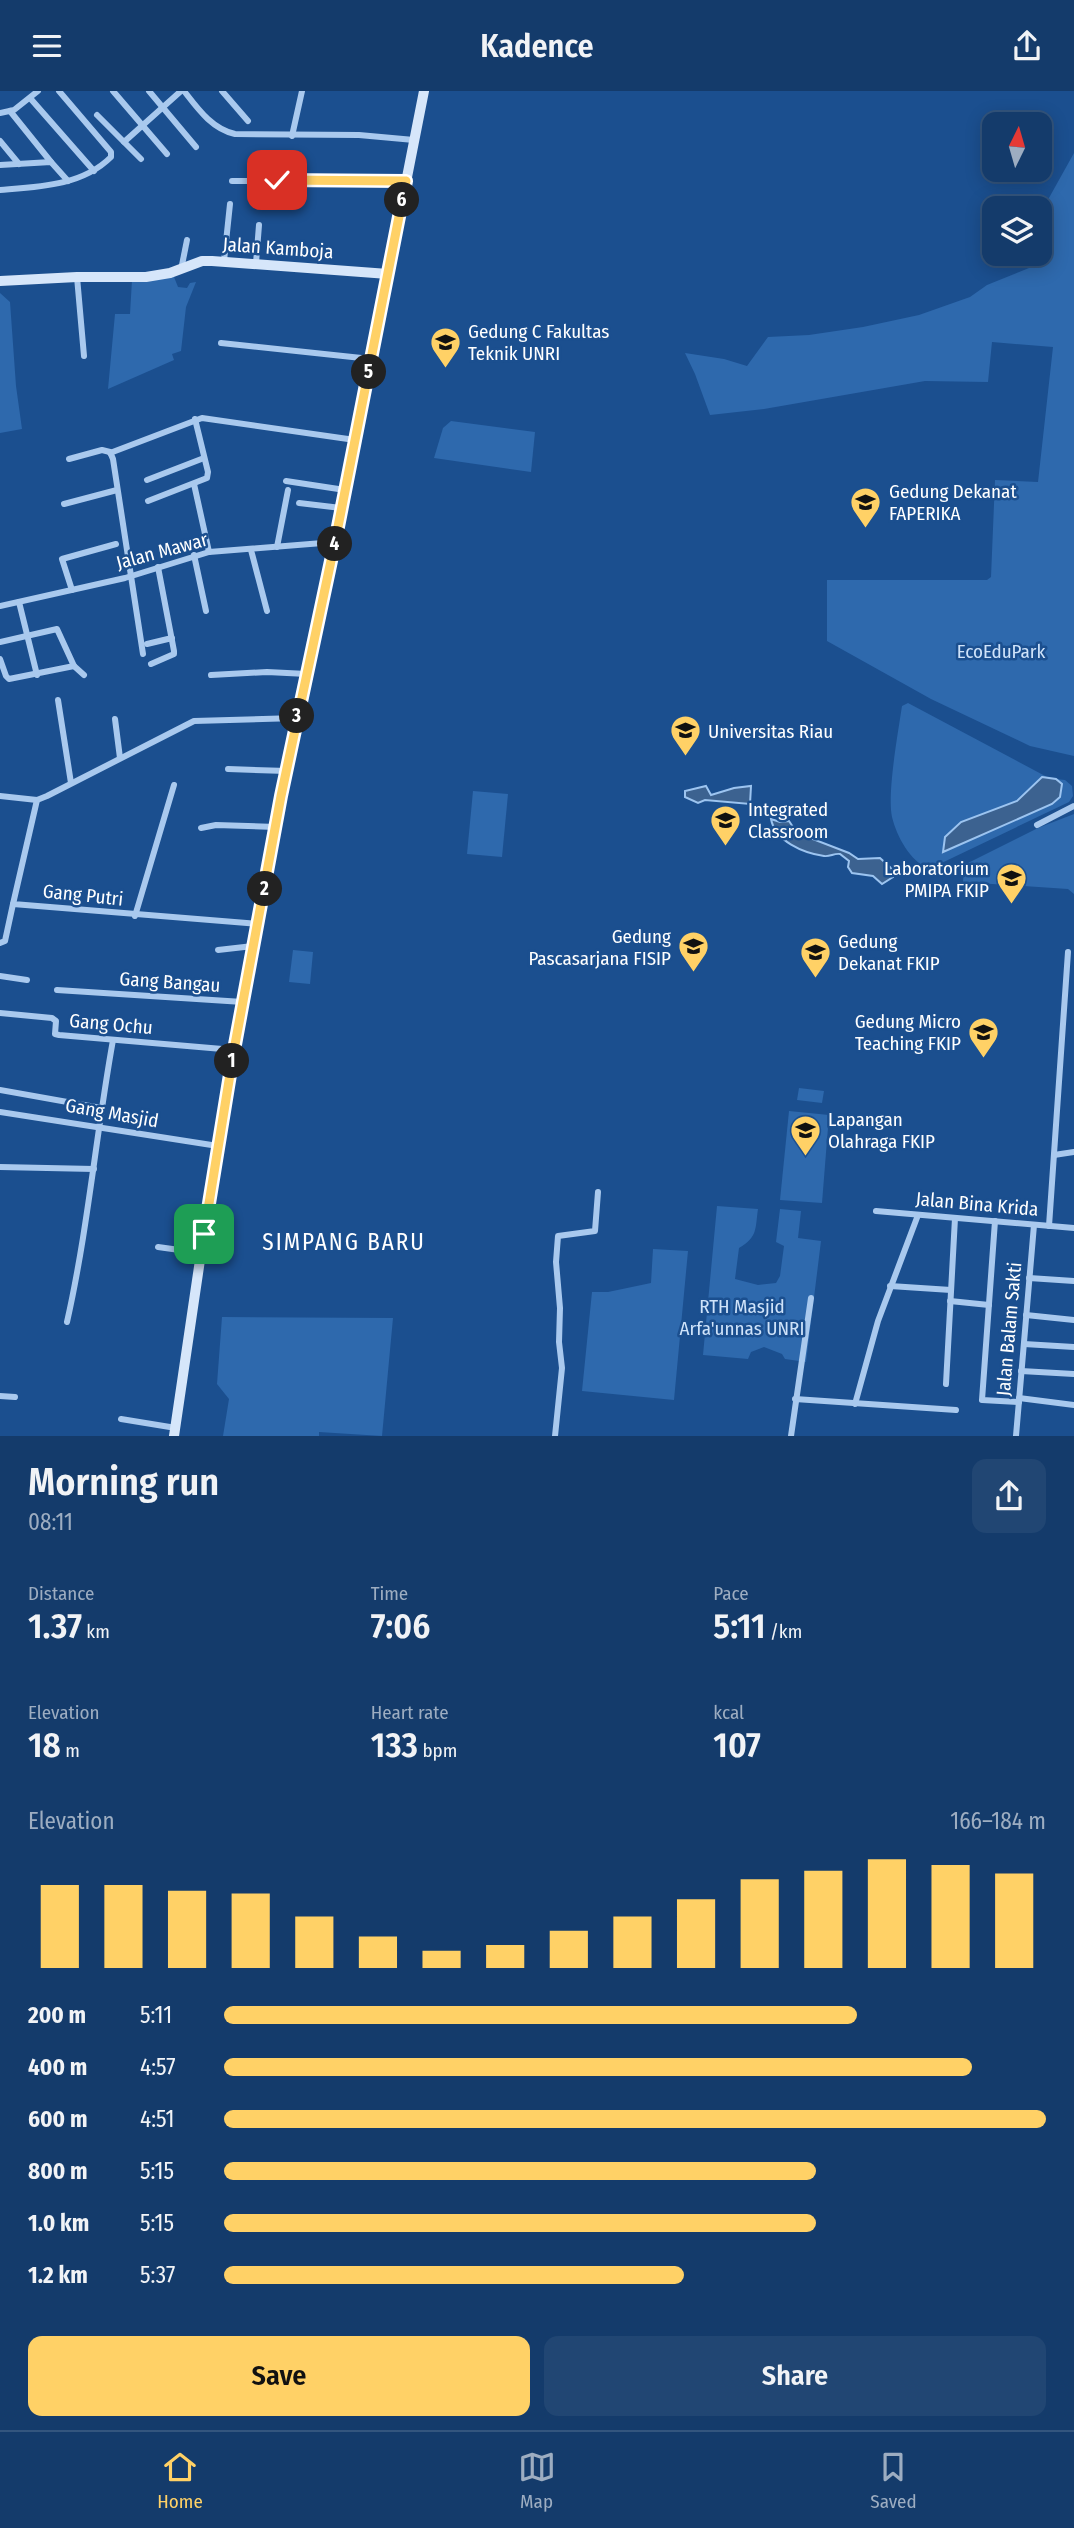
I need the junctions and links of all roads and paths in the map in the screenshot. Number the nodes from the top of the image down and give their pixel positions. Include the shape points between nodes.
1 (38, 91) edge
2 (59, 91) edge
3 (113, 91) edge
4 (149, 91) edge
5 (182, 91) edge
6 (222, 91) edge
7 (302, 91) edge
8 (424, 91) edge
9 (30, 98) junction
10 (163, 107) junction
11 (10, 111) junction
12 (0, 113) edge
13 (97, 114) dead end
14 (248, 121) dead end
15 (142, 125) junction
16 (292, 136) junction
17 (414, 140) junction
18 (124, 142) junction
19 (1, 143) edge
20 (196, 147) dead end
21 (167, 154) dead end
22 (141, 159) dead end
23 (51, 162) junction
24 (19, 164) junction
25 (0, 165) edge
26 (94, 171) junction
27 (68, 181) junction
28 (232, 181) dead end
29 (406, 181) junction
30 (0, 190) edge
31 (230, 204) dead end
32 (259, 225) dead end
33 (187, 240) dead end
34 (224, 261) junction
35 (256, 263) junction
36 (181, 270) junction
37 (388, 274) junction
38 (76, 277) junction
39 (0, 281) edge
40 (221, 343) dead end
41 (85, 356) dead end
42 (371, 359) junction
43 (194, 419) junction
44 (355, 440) junction
45 (110, 453) junction
46 (204, 458) junction
47 (69, 459) dead end
48 (147, 480) dead end
49 (286, 481) dead end
50 (194, 484) junction
51 (117, 490) junction
52 (288, 490) dead end
53 (345, 490) junction
54 (148, 501) dead end
55 (299, 503) dead end
56 (64, 504) dead end
57 (341, 508) junction
58 (335, 542) junction
59 (116, 544) dead end
60 (277, 547) junction
61 (251, 550) junction
62 (209, 552) junction
63 (194, 555) junction
64 (158, 567) junction
65 (130, 576) junction
66 (72, 590) junction
67 (19, 602) junction
68 (0, 606) edge
69 (206, 611) dead end
70 (267, 611) dead end
71 (26, 635) junction
72 (172, 638) junction
73 (0, 642) edge
74 (147, 643) dead end
75 (143, 654) dead end
76 (0, 659) edge
77 (151, 664) dead end
78 (74, 666) junction
79 (307, 674) junction
80 (37, 675) junction
81 (84, 675) dead end
82 (211, 675) dead end
83 (58, 700) dead end
84 (297, 718) junction
85 (115, 719) dead end
86 (120, 758) junction
87 (228, 769) dead end
88 (287, 771) junction
89 (71, 783) junction
90 (174, 785) dead end
91 (0, 796) edge
92 (37, 800) junction
93 (1074, 808) edge
94 (1037, 825) dead end
95 (276, 827) junction
96 (201, 828) dead end
97 (13, 904) junction
98 (135, 916) junction
99 (258, 924) junction
100 (0, 943) edge
101 (253, 946) junction
102 (218, 950) dead end
103 (1068, 952) dead end
104 (0, 976) edge
105 (27, 980) dead end
106 (57, 990) dead end
107 (243, 1002) junction
108 (0, 1013) edge
109 (113, 1040) junction
110 (234, 1050) junction
111 (0, 1090) edge
112 (101, 1108) junction
113 (0, 1112) edge
114 (98, 1128) junction
115 (218, 1146) junction
116 (1074, 1152) edge
117 (1054, 1155) junction
118 (0, 1167) edge
119 (94, 1169) junction
120 (598, 1192) dead end
121 (876, 1211) dead end
122 (918, 1215) junction
123 (956, 1218) junction
124 (995, 1221) junction
125 (1034, 1225) junction
126 (1049, 1226) junction
127 (1074, 1229) edge
128 (158, 1247) dead end
129 (201, 1253) junction
130 (1030, 1278) junction
131 (1074, 1282) edge
132 (890, 1286) junction
133 (951, 1290) junction
134 (811, 1298) dead end
135 (950, 1301) junction
136 (989, 1304) junction
137 (1026, 1315) junction
138 (1074, 1320) edge
139 (67, 1322) dead end
140 (1024, 1344) junction
141 (1074, 1347) edge
142 (1021, 1371) junction
143 (1074, 1374) edge
144 (947, 1384) dead end
145 (0, 1396) edge
146 (15, 1397) dead end
147 (795, 1399) junction
148 (1019, 1400) junction
149 (855, 1404) junction
150 (1074, 1405) edge
151 (956, 1410) dead end
152 (121, 1419) dead end
153 (175, 1432) edge
154 (555, 1436) edge
155 (791, 1436) edge
156 (1016, 1436) edge

1 - 9 street
2 - 26 street via 111,152
3 - 15 street
4 - 10 street
5 - 10 street
5 - 16 street via 221,131
6 - 14 street
7 - 16 street
8 - 17 street
9 - 11 street
9 - 26 street
10 - 15 street
10 - 20 street
11 - 12 street
11 - 23 street
13 - 18 street
15 - 18 street
15 - 21 street
16 - 17 street
17 - 29 street
18 - 22 street
19 - 24 street
23 - 24 street
23 - 27 street
24 - 25 street
26 - 27 street
27 - 30 street
28 - 29 street
29 - 37 street
31 - 34 street
32 - 35 street
33 - 36 street
34 - 35 street, Jalan Kamboja
34 - 36 street, Jalan Kamboja via 202,261
35 - 37 street, Jalan Kamboja
36 - 38 street, Jalan Kamboja via 146,277
37 - 42 street
38 - 39 street, Jalan Kamboja
38 - 41 street
40 - 42 street
42 - 44 street
43 - 44 street
43 - 45 street
43 - 46 street
44 - 53 street
45 - 47 street via 102,450
45 - 51 street
46 - 48 street
46 - 50 street via 208,476
49 - 53 street
50 - 54 street
50 - 62 street
51 - 56 street
51 - 65 street
52 - 60 street
53 - 57 street
55 - 57 street
57 - 58 street
58 - 60 street, Jalan Mawar
58 - 79 street
59 - 66 street via 62,559
60 - 61 street, Jalan Mawar
61 - 62 street, Jalan Mawar
61 - 70 street
62 - 63 street, Jalan Mawar
63 - 64 street, Jalan Mawar
63 - 69 street
64 - 65 street, Jalan Mawar
64 - 72 street
65 - 66 street, Jalan Mawar
65 - 75 street
66 - 67 street, Jalan Mawar
67 - 68 street, Jalan Mawar
67 - 71 street
71 - 73 street
71 - 78 street via 57,629
71 - 80 street
72 - 74 street
72 - 77 street via 174,655
76 - 80 street via 9,679
78 - 80 street
78 - 81 street
79 - 82 street
79 - 84 street
83 - 89 street
84 - 86 street via 194,721
84 - 88 street
85 - 86 street
86 - 89 street
87 - 88 street
88 - 95 street
89 - 92 street
90 - 98 street
91 - 92 street
92 - 97 street, Gang Putri
93 - 94 street
95 - 96 street
95 - 99 street
97 - 98 street, Gang Putri
97 - 100 street via 5,941
98 - 99 street, Gang Putri
99 - 101 street
101 - 102 street
101 - 107 street
103 - 117 street
104 - 105 street
106 - 107 street, Gang Bangau
107 - 110 street
108 - 109 street, Gang Ochu via 52,1018 59,1035
109 - 110 street, Gang Ochu
109 - 112 street
110 - 115 street
111 - 112 street
112 - 114 street
113 - 114 street, Gang Masjid
114 - 115 street, Gang Masjid
114 - 119 street
115 - 129 street
116 - 117 street
117 - 126 street
118 - 119 street
119 - 139 street
120 - 154 street via 595,1231 558,1236 562,1368
121 - 122 street, Jalan Bina Krida
122 - 123 street, Jalan Bina Krida
122 - 132 street
123 - 124 street, Jalan Bina Krida
123 - 133 street
124 - 125 street, Jalan Bina Krida
124 - 136 street
125 - 126 street, Jalan Bina Krida
125 - 130 street, Jalan Balam Sakti
126 - 127 street, Jalan Bina Krida
128 - 129 street
129 - 153 street
130 - 131 street
130 - 137 street, Jalan Balam Sakti
132 - 133 street
132 - 149 street
133 - 135 street
134 - 147 street
135 - 136 street
135 - 144 street
136 - 148 street via 982,1400
137 - 138 street
137 - 140 street, Jalan Balam Sakti
140 - 141 street
140 - 142 street, Jalan Balam Sakti
142 - 143 street
142 - 148 street, Jalan Balam Sakti
145 - 146 street
147 - 149 street
147 - 155 street
148 - 150 street
148 - 156 street, Jalan Balam Sakti
149 - 151 street
152 - 153 street

